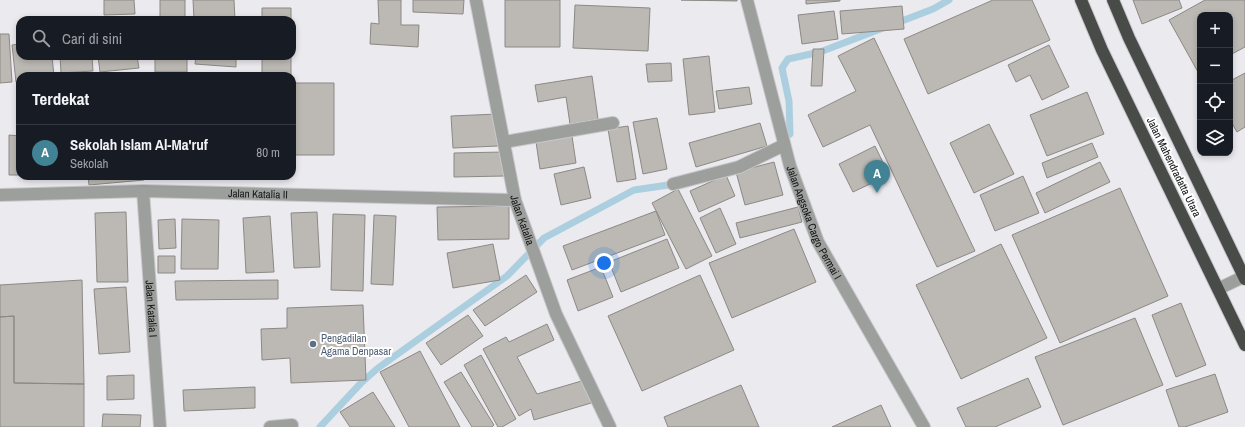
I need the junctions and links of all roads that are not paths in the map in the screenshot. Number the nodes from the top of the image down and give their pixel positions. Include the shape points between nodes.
1 (476, 0) edge
2 (747, 0) edge
3 (1081, 0) edge
4 (1113, 0) edge
5 (613, 122) dead end
6 (504, 142) junction
7 (784, 145) junction
8 (673, 184) dead end
9 (143, 191) junction
10 (0, 195) edge
11 (515, 200) junction
12 (1245, 277) edge
13 (1218, 289) junction
14 (1245, 345) edge
15 (292, 425) dead end
16 (160, 427) edge
17 (270, 427) edge
18 (610, 427) edge
19 (924, 427) edge

1 - 6 street, Jalan Katalia
2 - 7 street, Jalan Angsoka Cargo Permai I
3 - 13 highway, Jalan Mahendradatta Utara via 1102,50
4 - 12 highway, Jalan Mahendradatta Utara via 1132,45
5 - 6 street
6 - 11 street, Jalan Katalia
7 - 8 street via 739,167
7 - 19 street, Jalan Angsoka Cargo Permai I via 818,242
9 - 10 street, Jalan Katalia II
9 - 11 street, Jalan Katalia II
9 - 16 street, Jalan Katalia I
11 - 18 street, Jalan Katalia via 556,314
12 - 13 street
13 - 14 highway, Jalan Mahendradatta Utara
15 - 17 street

